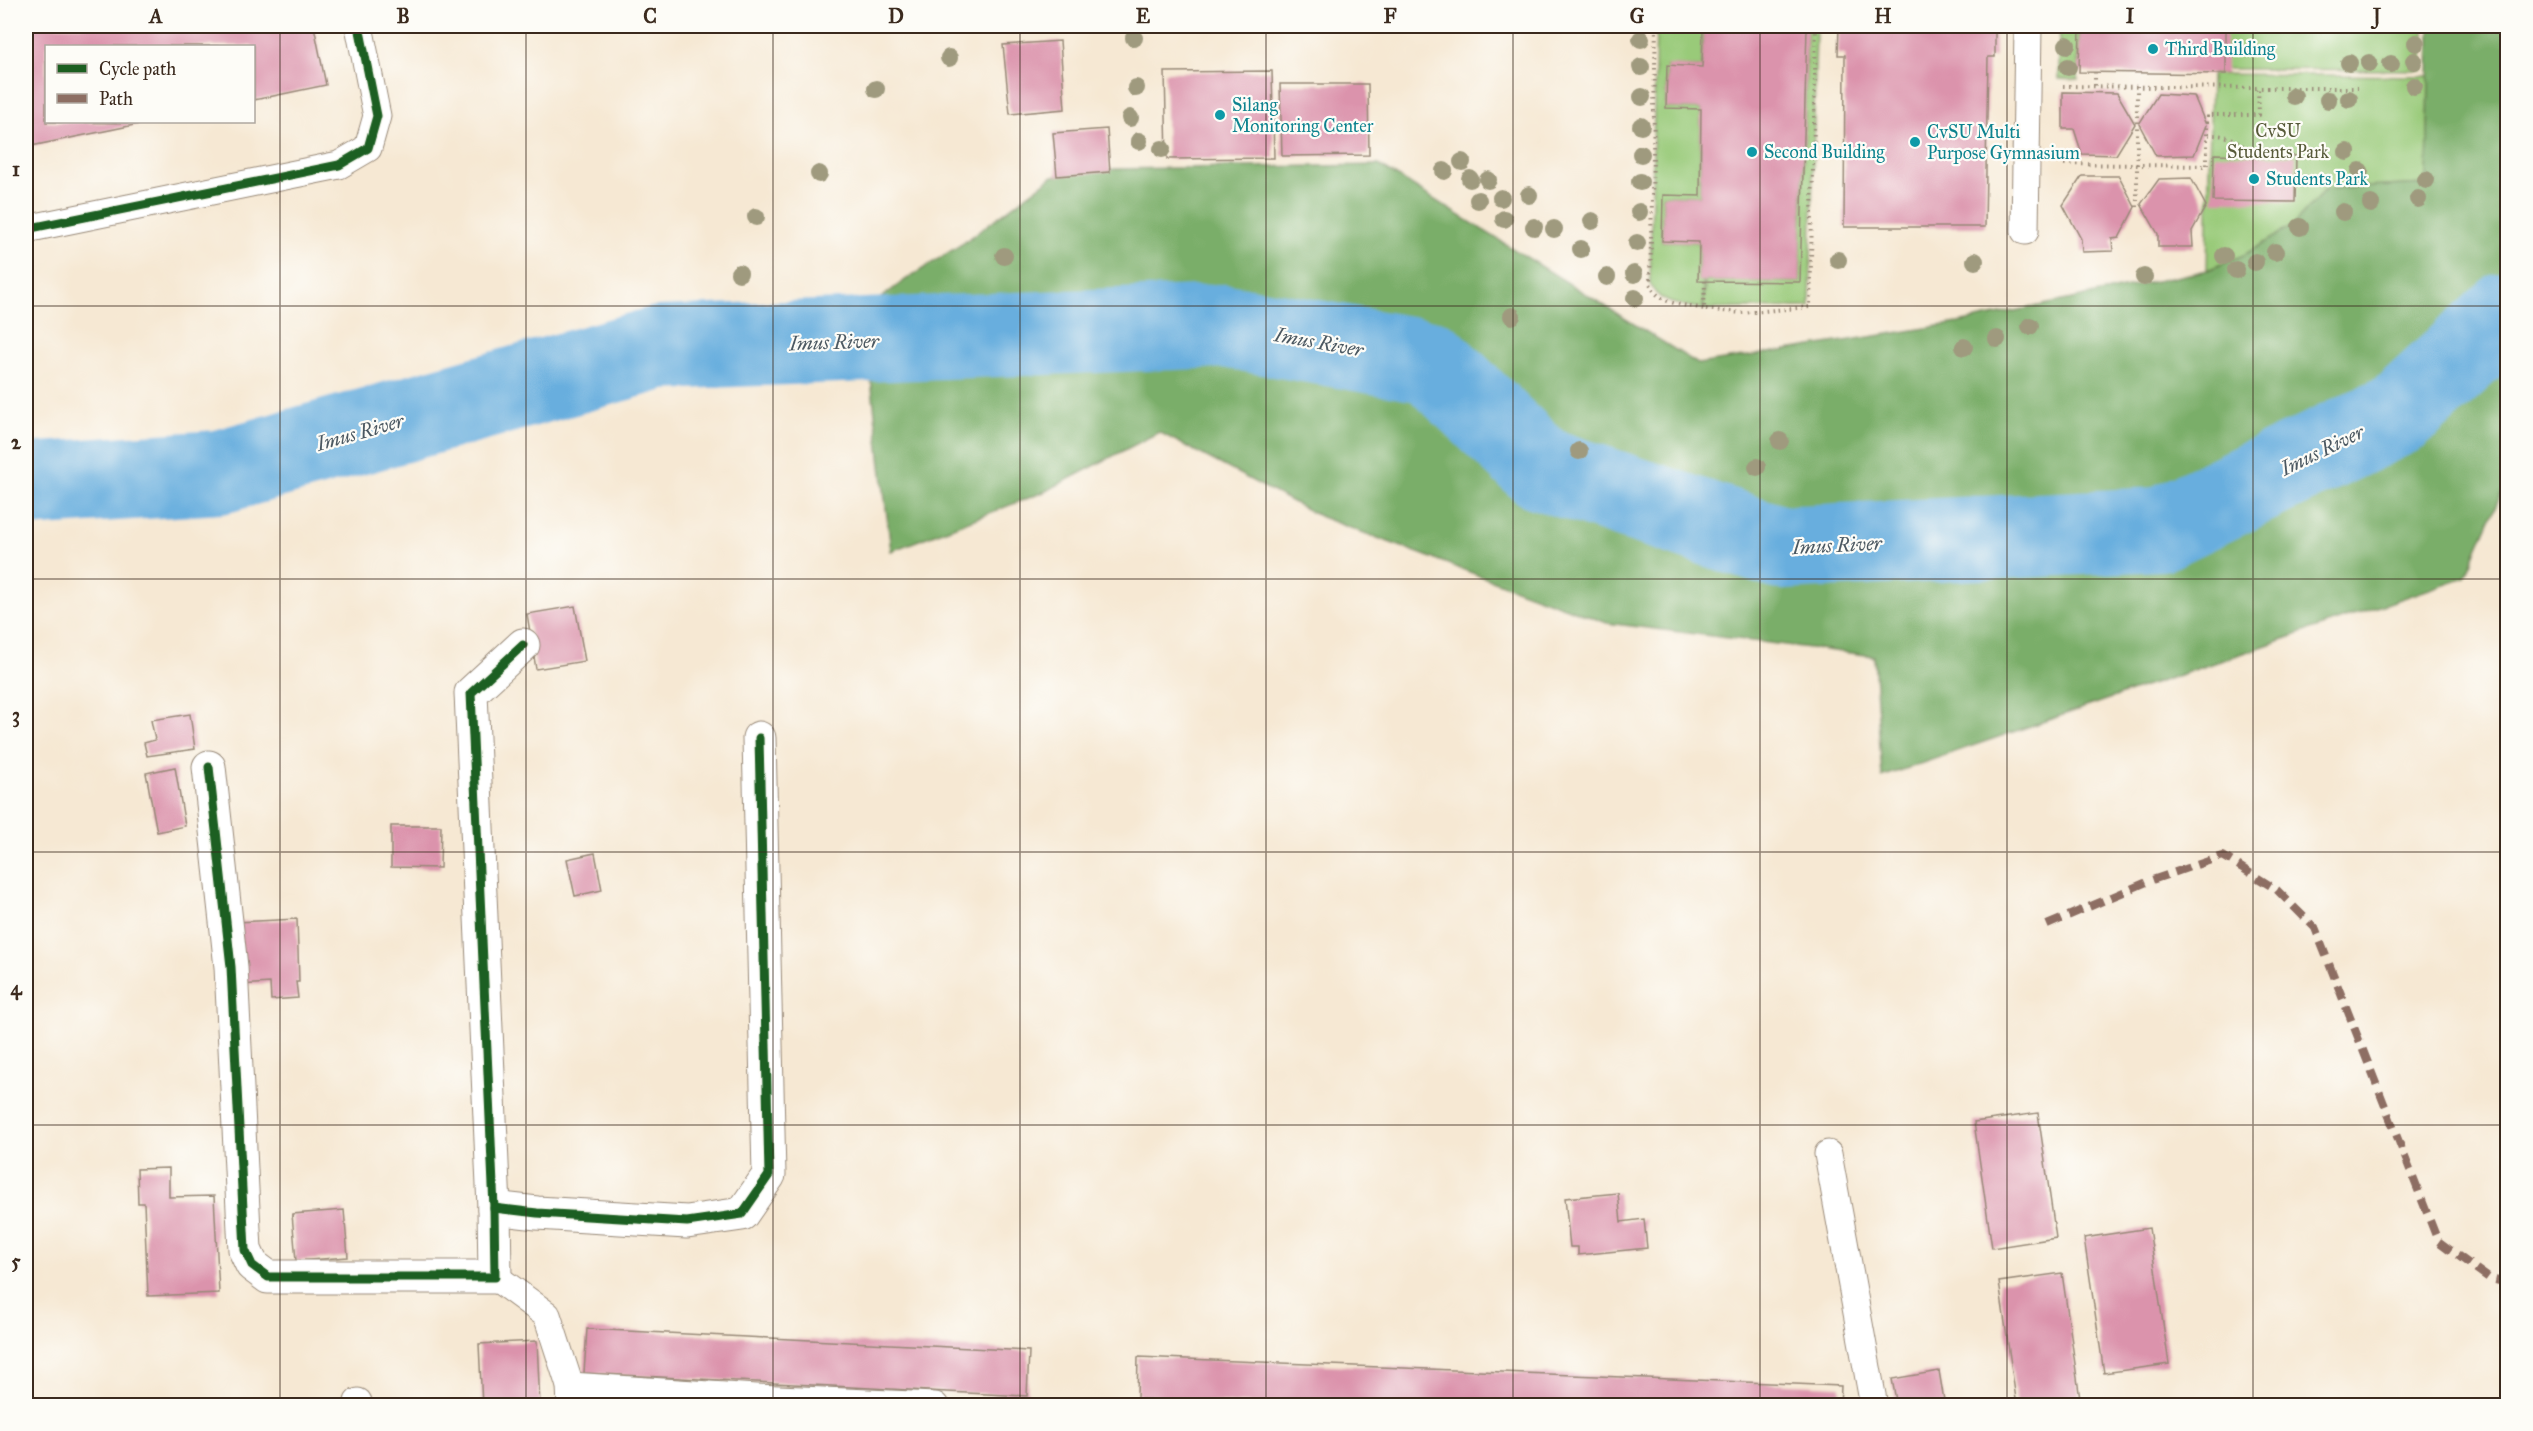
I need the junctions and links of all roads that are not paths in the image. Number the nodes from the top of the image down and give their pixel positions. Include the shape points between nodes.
1 (359, 26) edge
2 (2028, 26) edge
3 (26, 229) edge
4 (2025, 231) dead end
5 (523, 645) dead end
6 (759, 738) dead end
7 (209, 766) dead end
8 (1828, 1154) dead end
9 (494, 1208) junction
10 (495, 1277) junction
11 (571, 1396) edge
12 (756, 1402) edge
13 (935, 1406) edge
14 (1874, 1406) edge

1 - 3 lane via 377,116 368,148 339,165
2 - 4 lane
5 - 9 street via 471,693
6 - 9 street via 769,1175 742,1214 687,1222
7 - 10 street via 231,967 245,1250 252,1265 268,1277
8 - 14 lane
9 - 10 street
10 - 11 lane via 547,1315
11 - 12 lane
12 - 13 lane

